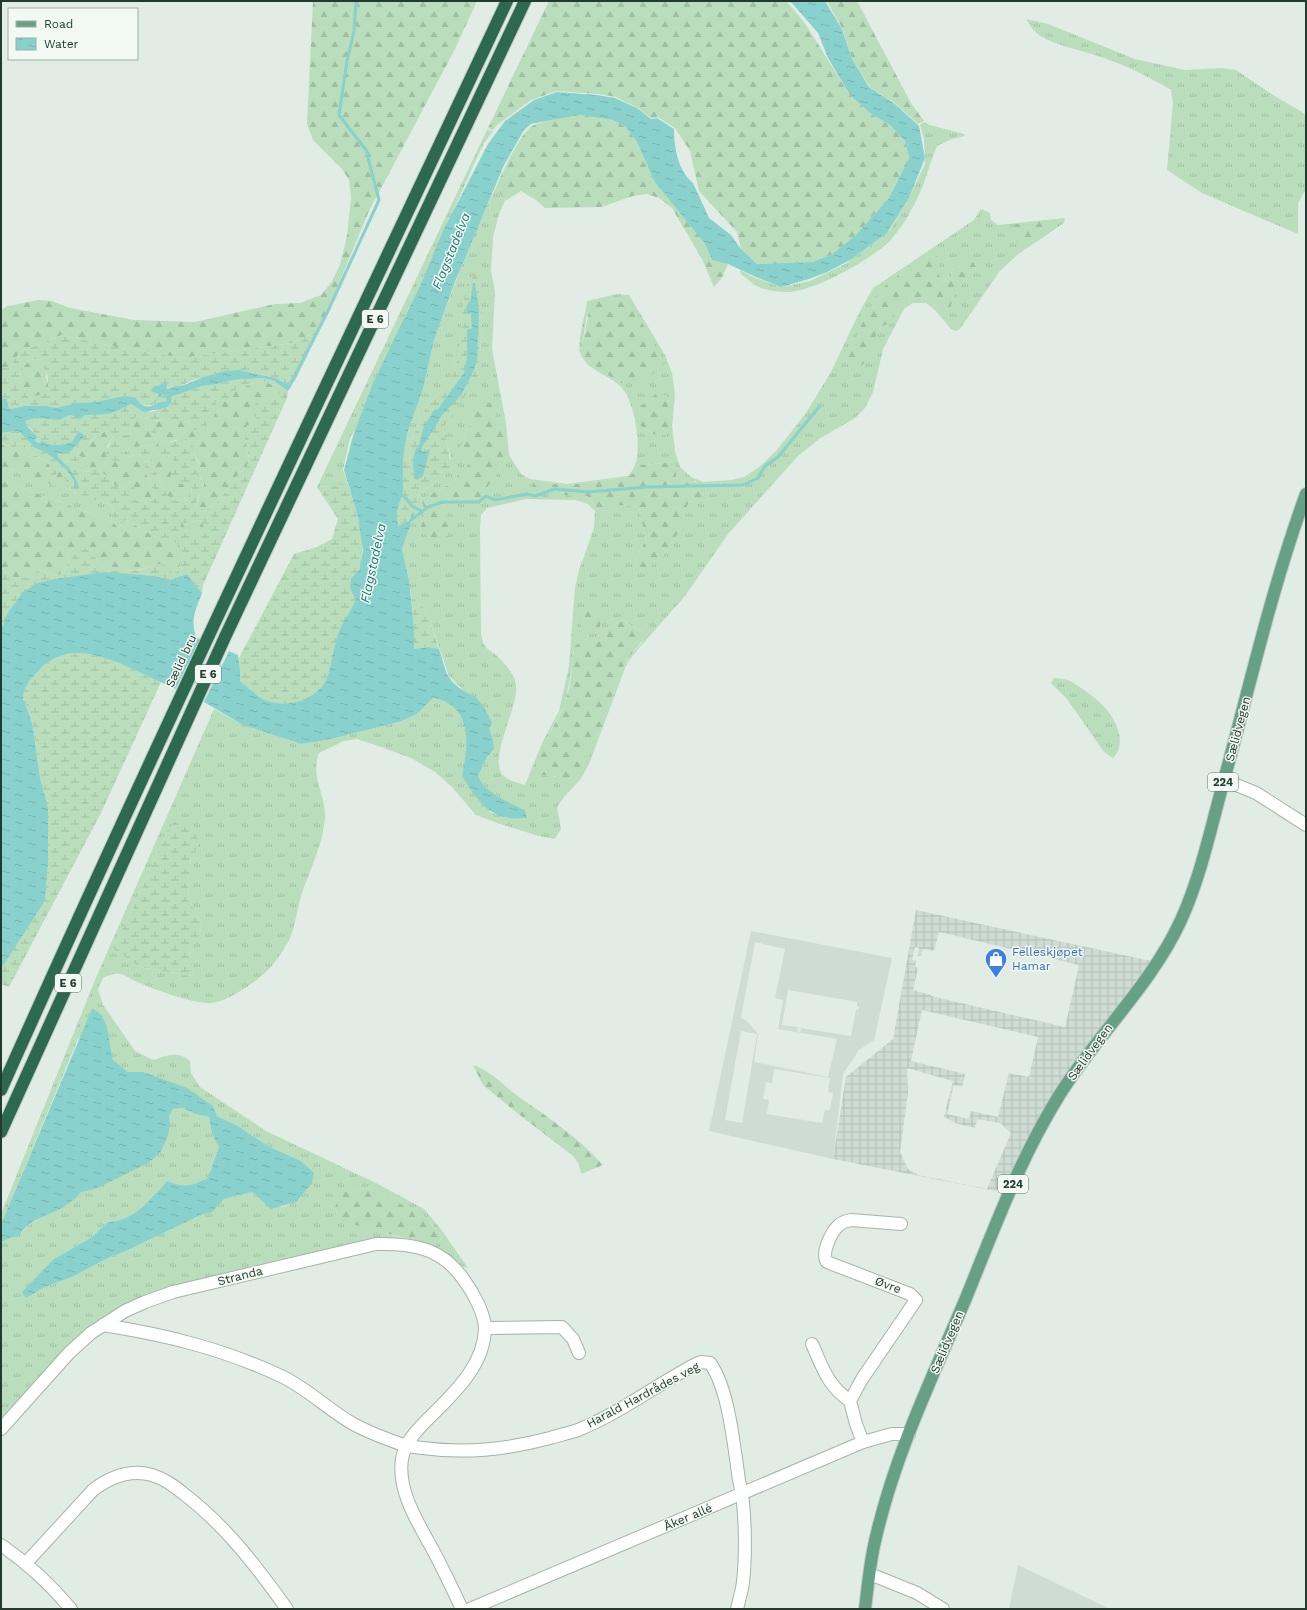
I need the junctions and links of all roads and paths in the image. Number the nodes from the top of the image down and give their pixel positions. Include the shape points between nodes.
1 (507, 1) edge
2 (525, 1) edge
3 (1306, 494) edge
4 (1224, 780) junction
5 (1306, 825) edge
6 (1, 1090) edge
7 (1, 1132) edge
8 (902, 1224) dead end
9 (103, 1325) junction
10 (485, 1328) junction
11 (812, 1344) dead end
12 (579, 1353) dead end
13 (850, 1401) junction
14 (1, 1430) edge
15 (909, 1434) junction
16 (863, 1442) junction
17 (405, 1446) junction
18 (743, 1494) junction
19 (1, 1545) edge
20 (26, 1563) junction
21 (870, 1574) junction
22 (70, 1609) edge
23 (287, 1609) edge
24 (462, 1609) edge
25 (470, 1609) edge
26 (737, 1609) edge
27 (865, 1609) edge
28 (942, 1609) edge

1 - 6 highway, Sælid bru / E 6 via 176,704
2 - 7 highway, E 6 via 225,637
3 - 4 main road, Sælidvegen / 224 via 1274,597
4 - 5 street via 1256,793
4 - 15 main road, Sælidvegen / 224 via 1195,881 1180,921 1160,957 1059,1096 1024,1158
8 - 13 street, Øvre via 851,1220 843,1222 826,1246 824,1255 827,1262 910,1294 916,1300
9 - 10 street, Stranda via 144,1302 173,1292 376,1244 393,1243 421,1247 448,1262 470,1288 478,1303
9 - 14 street, Stranda via 69,1353
9 - 17 street, Harald Hardrådes veg via 173,1338 243,1360 283,1377 357,1426
10 - 12 street via 562,1327 573,1339
10 - 17 street via 480,1352 463,1383
11 - 13 street via 829,1382
13 - 16 street
15 - 16 street, Åker allé via 892,1434
15 - 21 main road, Sælidvegen / 224 via 882,1510
16 - 18 street, Åker allé
17 - 18 street, Harald Hardrådes veg via 459,1452 528,1444 577,1430 632,1402 696,1364 710,1363 724,1396
17 - 24 street via 402,1474 407,1500
18 - 25 street, Åker allé
18 - 26 street via 743,1582
19 - 20 street
20 - 22 street via 51,1586
20 - 23 street via 102,1482 131,1473 152,1475 165,1480 209,1514 235,1541
21 - 27 main road, Sælidvegen / 224
21 - 28 street via 917,1593

